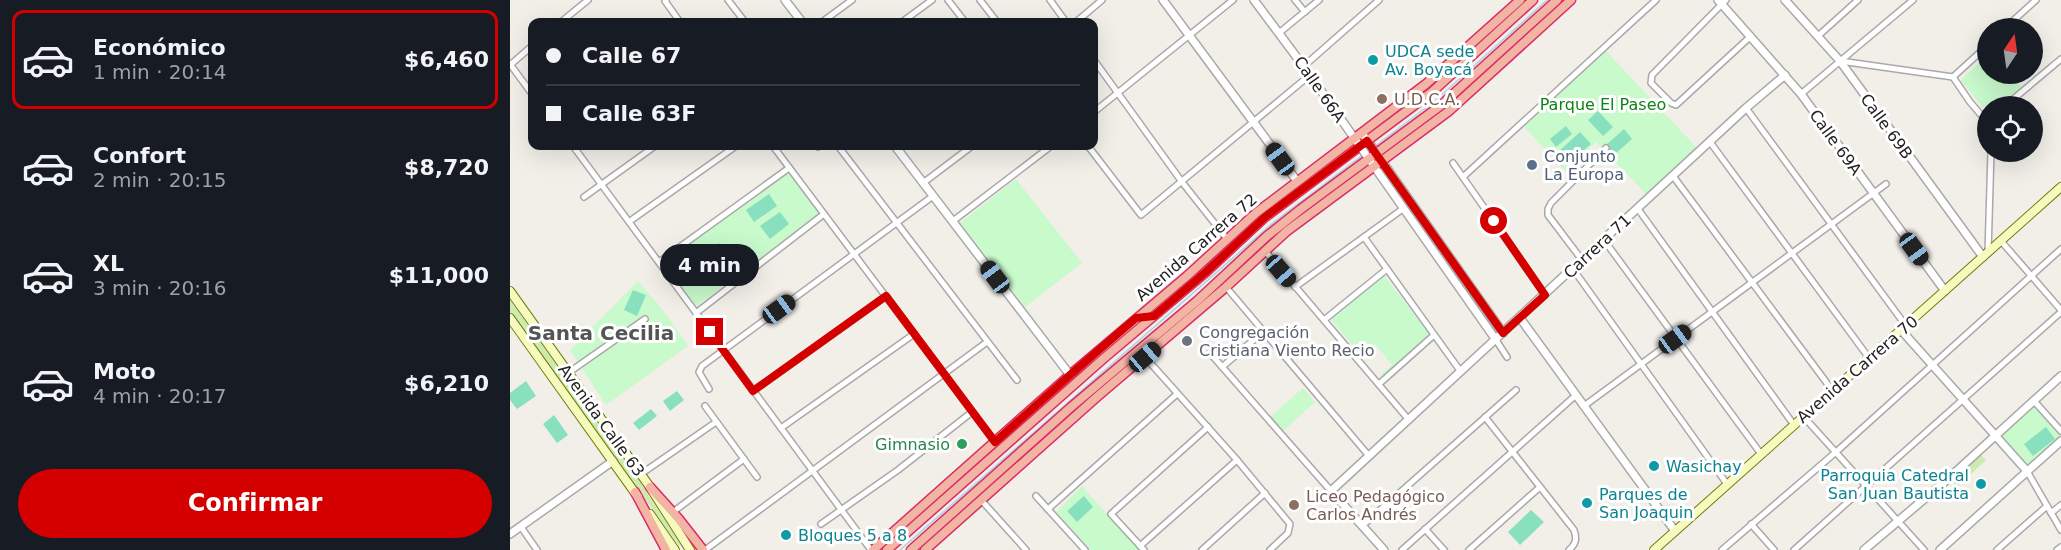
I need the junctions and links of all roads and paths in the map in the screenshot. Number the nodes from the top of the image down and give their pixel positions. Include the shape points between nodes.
1 (588, 0) edge
2 (728, 0) edge
3 (784, 0) edge
4 (852, 0) edge
5 (932, 0) edge
6 (948, 0) edge
7 (980, 0) edge
8 (1050, 0) edge
9 (1102, 0) edge
10 (1163, 0) edge
11 (1233, 0) edge
12 (1254, 0) edge
13 (1295, 0) edge
14 (1319, 0) edge
15 (1379, 0) edge
16 (1520, 0) edge
17 (1533, 0) edge
18 (1557, 0) edge
19 (1571, 0) edge
20 (1656, 0) edge
21 (1785, 0) edge
22 (1847, 0) edge
23 (1858, 0) edge
24 (1913, 0) edge
25 (2036, 0) edge
26 (665, 1) edge
27 (1722, 2) edge
28 (1852, 6) junction
29 (1305, 12) junction
30 (566, 18) edge
31 (678, 18) edge
32 (742, 18) edge
33 (799, 18) edge
34 (827, 18) edge
35 (907, 18) edge
36 (962, 18) edge
37 (994, 18) edge
38 (1063, 18) edge
39 (1081, 18) edge
40 (2016, 18) edge
41 (1540, 28) junction
42 (1524, 29) junction
43 (1279, 33) junction
44 (1189, 35) junction
45 (1750, 36) junction
46 (1818, 36) junction
47 (528, 49) edge
48 (1977, 55) edge
49 (2061, 59) edge
50 (1840, 61) junction
51 (510, 65) edge
52 (1098, 66) edge
53 (1304, 66) junction
54 (1310, 75) junction
55 (1785, 75) junction
56 (1953, 76) junction
57 (528, 89) edge
58 (1118, 93) junction
59 (1802, 94) junction
60 (2018, 96) edge
61 (1746, 108) junction
62 (1098, 109) edge
63 (1977, 110) edge
64 (1254, 123) junction
65 (1710, 142) junction
66 (1606, 148) dead end
67 (576, 150) edge
68 (650, 150) edge
69 (730, 150) edge
70 (776, 150) edge
71 (841, 150) edge
72 (899, 150) edge
73 (967, 150) edge
74 (1046, 150) edge
75 (1091, 150) edge
76 (1368, 150) junction
77 (1990, 162) edge
78 (1453, 163) dead end
79 (789, 168) junction
80 (1673, 176) junction
81 (1463, 177) junction
82 (1297, 182) junction
83 (924, 183) junction
84 (1182, 183) junction
85 (603, 184) junction
86 (1886, 184) dead end
87 (2061, 187) edge
88 (1874, 193) junction
89 (933, 196) junction
90 (584, 197) dead end
91 (1404, 208) junction
92 (1638, 208) junction
93 (824, 214) junction
94 (630, 221) junction
95 (953, 221) junction
96 (897, 223) junction
97 (1832, 224) junction
98 (1364, 237) junction
99 (1227, 239) junction
100 (1604, 240) junction
101 (2001, 241) junction
102 (2061, 249) edge
103 (1264, 251) junction
104 (1792, 253) junction
105 (854, 254) junction
106 (1985, 255) junction
107 (1582, 260) junction
108 (659, 262) junction
109 (1387, 269) junction
110 (1573, 269) junction
111 (1187, 276) junction
112 (2031, 276) junction
113 (1752, 282) junction
114 (1226, 287) junction
115 (1295, 287) junction
116 (510, 291) edge
117 (1945, 291) junction
118 (1180, 294) junction
119 (1545, 295) junction
120 (886, 296) junction
121 (2061, 311) edge
122 (1712, 312) junction
123 (696, 313) junction
124 (1154, 316) junction
125 (510, 318) edge
126 (1136, 318) junction
127 (1191, 318) junction
128 (1520, 318) junction
129 (645, 319) dead end
130 (1173, 320) junction
131 (1324, 320) junction
132 (1903, 328) junction
133 (1263, 332) junction
134 (1503, 333) junction
135 (914, 334) junction
136 (1434, 335) junction
137 (1675, 339) junction
138 (1496, 340) junction
139 (987, 342) junction
140 (723, 350) junction
141 (1210, 353) dead end
142 (1145, 357) junction
143 (1507, 357) dead end
144 (1869, 358) junction
145 (1641, 364) junction
146 (1932, 365) junction
147 (1222, 367) junction
148 (1461, 372) junction
149 (568, 373) junction
150 (944, 374) junction
151 (1070, 375) junction
152 (2061, 376) edge
153 (1017, 380) dead end
154 (1379, 384) junction
155 (709, 389) dead end
156 (1516, 390) dead end
157 (1832, 390) junction
158 (753, 391) junction
159 (1177, 394) junction
160 (1576, 394) junction
161 (1963, 399) junction
162 (2034, 401) junction
163 (705, 406) dead end
164 (1584, 406) junction
165 (972, 412) junction
166 (1803, 416) junction
167 (1060, 417) junction
168 (1485, 417) junction
169 (1409, 420) junction
170 (716, 422) junction
171 (1794, 425) junction
172 (1208, 427) junction
173 (781, 428) junction
174 (2061, 431) edge
175 (1056, 434) junction
176 (1996, 436) junction
177 (2061, 441) edge
178 (995, 442) junction
179 (1513, 451) junction
180 (1836, 452) junction
181 (1761, 454) junction
182 (1369, 456) junction
183 (744, 459) junction
184 (1237, 460) junction
185 (613, 461) junction
186 (967, 467) junction
187 (813, 471) junction
188 (2027, 471) junction
189 (641, 474) junction
190 (757, 477) dead end
191 (1727, 484) junction
192 (961, 486) junction
193 (1866, 486) junction
194 (650, 487) junction
195 (1540, 487) junction
196 (1331, 491) junction
197 (635, 492) junction
198 (1265, 493) junction
199 (1035, 496) dead end
200 (982, 501) junction
201 (2061, 505) edge
202 (2047, 506) junction
203 (1048, 509) junction
204 (841, 510) junction
205 (673, 512) junction
206 (2051, 513) junction
207 (929, 514) junction
208 (1898, 520) junction
209 (904, 523) junction
210 (821, 524) dead end
211 (1751, 524) junction
212 (1362, 526) junction
213 (521, 527) junction
214 (1425, 529) junction
215 (2061, 530) edge
216 (1675, 531) junction
217 (510, 534) edge
218 (2061, 547) edge
219 (688, 548) edge
220 (1142, 548) edge
221 (1572, 548) edge
222 (537, 550) edge
223 (666, 550) edge
224 (675, 550) edge
225 (704, 550) edge
226 (872, 550) edge
227 (887, 550) edge
228 (911, 550) edge
229 (926, 550) edge
230 (1026, 550) edge
231 (1085, 550) edge
232 (1202, 550) edge
233 (1271, 550) edge
234 (1384, 550) edge
235 (1402, 550) edge
236 (1444, 550) edge
237 (1469, 550) edge
238 (1654, 550) edge
239 (1722, 550) edge
240 (1774, 550) edge
241 (1794, 550) edge
242 (1864, 550) edge
243 (1924, 550) edge
244 (1940, 550) edge
245 (1997, 550) edge
246 (2057, 550) edge

1 - 30 street
2 - 32 street
3 - 33 street
4 - 34 street
5 - 35 street
6 - 36 street
7 - 37 street
8 - 38 street
9 - 39 street
10 - 44 street
11 - 44 street
12 - 43 street, Calle 66A
13 - 29 street
14 - 29 street
15 - 53 street
16 - 76 highway, Avenida Carrera 72 via 1449,64
17 - 76 highway, Avenida Carrera 72
18 - 42 highway, Avenida Carrera 72
19 - 41 highway, Avenida Carrera 72
20 - 81 street
21 - 46 street, Calle 69B
22 - 28 street
23 - 28 street
24 - 50 street
25 - 40 street
26 - 31 street
27 - 45 street, Calle 69A
27 - 45 street via 1651,80 1673,105 1678,104
28 - 46 street
29 - 43 street
41 - 42 highway
41 - 76 highway, Avenida Carrera 72 via 1449,111
42 - 76 highway, Avenida Carrera 72 via 1456,93
43 - 53 street, Calle 66A
44 - 58 street
44 - 64 street
45 - 55 street, Calle 69A
46 - 50 street, Calle 69B
47 - 51 street
48 - 56 street
49 - 60 street
50 - 56 street
50 - 59 street
50 - 106 street, Calle 69B
51 - 57 street
52 - 58 street
53 - 54 street, Calle 66A
54 - 64 street
54 - 76 street, Calle 66A
55 - 59 street, Calle 69A
55 - 61 street, Carrera 71
56 - 63 street
58 - 62 street
58 - 84 street
59 - 88 street, Calle 69A
61 - 65 street, Carrera 71
61 - 97 street
64 - 82 street
64 - 84 street
65 - 80 street, Carrera 71
65 - 104 street
66 - 107 street via 1548,209 1548,215
67 - 85 street
68 - 85 street
69 - 94 street
70 - 79 street
71 - 96 street
72 - 83 street
73 - 83 street
74 - 95 street
75 - 84 street via 1141,215
76 - 82 highway, Avenida Carrera 72
76 - 91 street, Calle 66A
76 - 103 highway, Avenida Carrera 72 via 1304,218
76 - 118 highway, Avenida Carrera 72 via 1265,217
76 - 130 highway, Avenida Carrera 72
76 - 134 street, Calle 66A
77 - 106 street
78 - 81 street
79 - 93 street
79 - 108 street
80 - 92 street, Carrera 71
80 - 113 street
81 - 119 street
82 - 99 highway, Avenida Carrera 72
83 - 89 street
84 - 99 street
85 - 90 street
85 - 94 street
86 - 88 street
87 - 101 main road, Avenida Carrera 70
88 - 97 street
88 - 117 street, Calle 69A
89 - 95 street
89 - 96 street
91 - 98 street
91 - 138 street, Calle 66A
92 - 100 street, Carrera 71
92 - 122 street
93 - 105 street
93 - 123 street
94 - 108 street
95 - 151 street
96 - 105 street
96 - 139 street
97 - 104 street
97 - 132 street
98 - 109 street
98 - 115 street
99 - 111 highway, Avenida Carrera 72
100 - 107 street, Carrera 71
100 - 137 street
101 - 106 main road, Avenida Carrera 70
101 - 112 street
102 - 112 street
103 - 114 highway, Avenida Carrera 72
103 - 115 street
104 - 113 street
104 - 144 street
105 - 120 street
105 - 140 street
106 - 117 main road, Avenida Carrera 70
107 - 110 street, Carrera 71
108 - 123 street
109 - 131 street
109 - 136 street
110 - 119 street, Carrera 71
110 - 145 street
111 - 118 highway
111 - 126 highway, Avenida Carrera 72
112 - 121 street
112 - 146 street
113 - 122 street
113 - 157 street
114 - 127 highway, Avenida Carrera 72
114 - 133 street
115 - 131 street
116 - 149 main road, Avenida Calle 63
117 - 132 main road, Avenida Carrera 70
118 - 124 highway, Avenida Carrera 72
119 - 128 street, Carrera 71
120 - 135 street
120 - 158 street
121 - 161 street
122 - 137 street
122 - 171 street
123 - 140 street
124 - 126 highway
124 - 192 highway, Avenida Carrera 72
125 - 185 main road, Avenida Calle 63
126 - 151 highway, Avenida Carrera 72
127 - 130 highway
127 - 142 highway, Avenida Carrera 72
128 - 134 street, Carrera 71
128 - 160 street
129 - 149 street
130 - 167 highway, Avenida Carrera 72
131 - 154 street
132 - 144 main road, Avenida Carrera 70
132 - 146 street
133 - 147 street
133 - 182 street
134 - 138 street, Carrera 71
135 - 150 street
135 - 173 street
136 - 148 street
136 - 154 street
137 - 145 street
137 - 181 street
138 - 143 street, Calle 66A
138 - 148 street, Carrera 71
139 - 150 street
139 - 153 street
140 - 155 street via 699,369
140 - 158 street
141 - 147 street
142 - 159 street
142 - 175 highway, Avenida Carrera 72
144 - 157 main road, Avenida Carrera 70
145 - 164 street
145 - 191 street
146 - 161 street
146 - 180 street
147 - 196 street
148 - 169 street, Carrera 71
149 - 189 main road, Avenida Calle 63
150 - 165 street
150 - 187 street
151 - 178 highway, Avenida Carrera 72
152 - 162 street
154 - 169 street
156 - 168 street
157 - 166 main road, Avenida Carrera 70
158 - 173 street
159 - 172 street
159 - 203 street
160 - 164 street
160 - 179 street
161 - 176 street
161 - 193 street
162 - 174 street
162 - 176 street
163 - 170 street
164 - 216 street
165 - 178 street
165 - 204 street
166 - 171 main road, Avenida Carrera 70
166 - 180 street
167 - 175 highway
167 - 228 highway, Avenida Carrera 72
168 - 179 street
168 - 212 street
169 - 182 street, Carrera 71
170 - 183 street
170 - 189 street
171 - 181 main road, Avenida Carrera 70
172 - 184 street
172 - 220 street via 1111,514
173 - 187 street
175 - 200 highway, Avenida Carrera 72
176 - 188 street
176 - 208 street
177 - 188 street
178 - 186 highway, Avenida Carrera 72
179 - 195 street
179 - 214 street
180 - 193 street
180 - 211 street
181 - 191 main road, Avenida Carrera 70
182 - 196 street, Carrera 71
183 - 190 street
183 - 205 street
184 - 198 street
184 - 220 street
185 - 197 main road, Avenida Calle 63
185 - 213 street
186 - 192 highway
186 - 209 highway, Avenida Carrera 72
187 - 204 street
187 - 225 street
188 - 202 street
188 - 244 street
189 - 194 main road, Avenida Calle 63
191 - 216 main road, Avenida Carrera 70
192 - 207 highway, Avenida Carrera 72
193 - 208 street
193 - 241 street
194 - 205 highway
194 - 219 main road, Avenida Calle 63
195 - 221 street via 1574,530
195 - 237 street
196 - 212 street
197 - 223 highway
197 - 224 main road, Avenida Calle 63
198 - 232 street
198 - 233 street via 1290,524 1288,533
199 - 203 street
200 - 229 highway, Avenida Carrera 72
200 - 230 street
201 - 206 street
202 - 206 street
202 - 245 street
203 - 231 street
204 - 210 street
204 - 226 street
205 - 225 highway
206 - 215 street
207 - 209 highway
207 - 227 highway, Avenida Carrera 72
208 - 242 street
208 - 243 street
209 - 226 highway, Avenida Carrera 72
211 - 239 street
211 - 240 street
212 - 234 street
213 - 217 street
213 - 222 street
214 - 235 street
214 - 236 street
216 - 238 main road, Avenida Carrera 70
218 - 246 street

